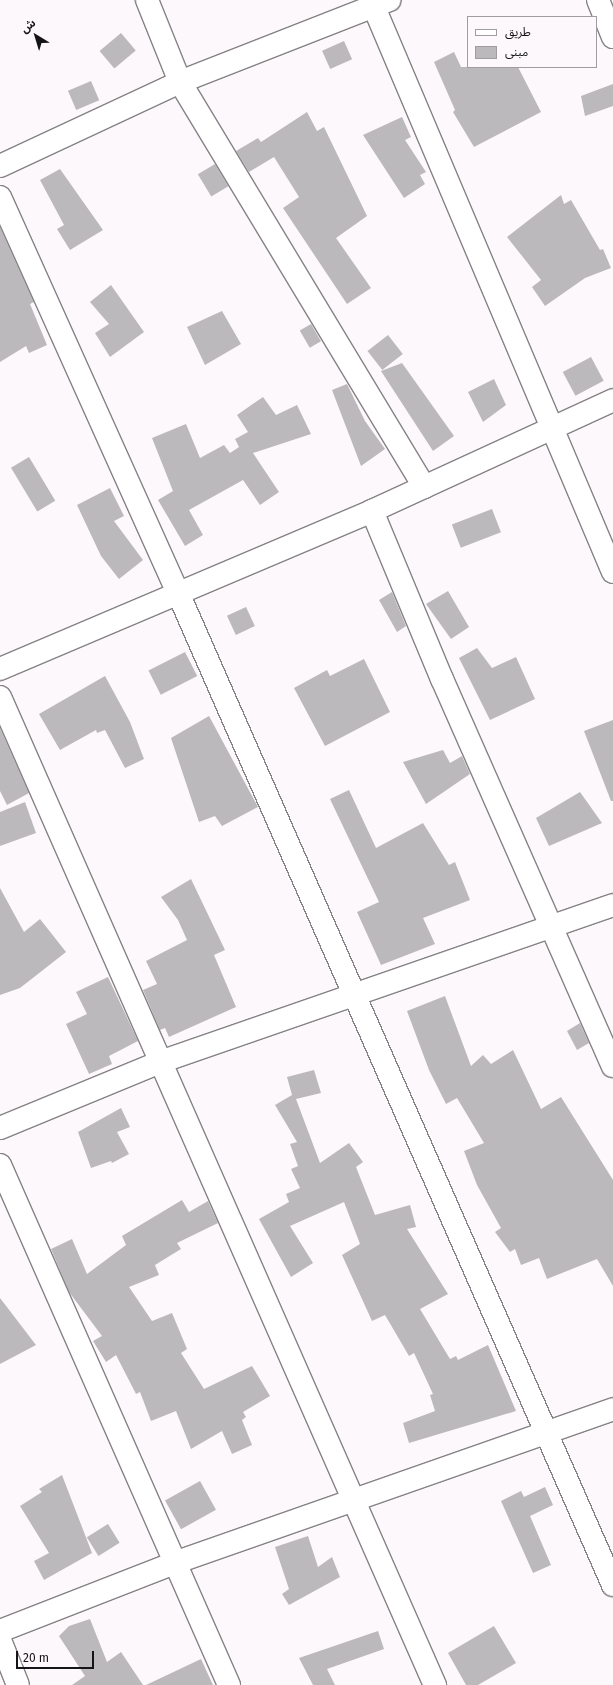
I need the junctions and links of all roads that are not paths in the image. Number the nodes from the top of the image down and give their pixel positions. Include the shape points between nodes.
1 (147, 0) edge
2 (598, 0) edge
3 (378, 2) edge
4 (613, 37) edge
5 (180, 82) junction
6 (0, 166) edge
7 (0, 197) edge
8 (613, 400) edge
9 (552, 427) junction
10 (424, 486) junction
11 (372, 511) junction
12 (613, 572) edge
13 (179, 595) junction
14 (0, 669) edge
15 (0, 697) edge
16 (613, 905) edge
17 (553, 925) junction
18 (352, 995) junction
19 (160, 1062) junction
20 (613, 1066) edge
21 (0, 1128) edge
22 (0, 1165) edge
23 (613, 1409) edge
24 (544, 1432) junction
25 (353, 1502) junction
26 (177, 1562) junction
27 (613, 1585) edge
28 (0, 1631) edge
29 (0, 1640) edge
30 (18, 1685) edge
31 (229, 1685) edge
32 (435, 1685) edge

1 - 5 street
2 - 4 street
3 - 5 street
3 - 9 street
5 - 6 street
5 - 10 street
7 - 13 street
8 - 9 street
9 - 10 street
9 - 12 street
10 - 11 street
11 - 13 street
11 - 17 street via 442,679
13 - 14 street
13 - 18 street
15 - 19 street
16 - 17 street
17 - 18 street
17 - 20 street
18 - 19 street
18 - 24 street
19 - 21 street
19 - 25 street
22 - 26 street
23 - 24 street
24 - 25 street
24 - 27 street
25 - 26 street
25 - 32 street
26 - 28 street
26 - 31 street
29 - 30 street

